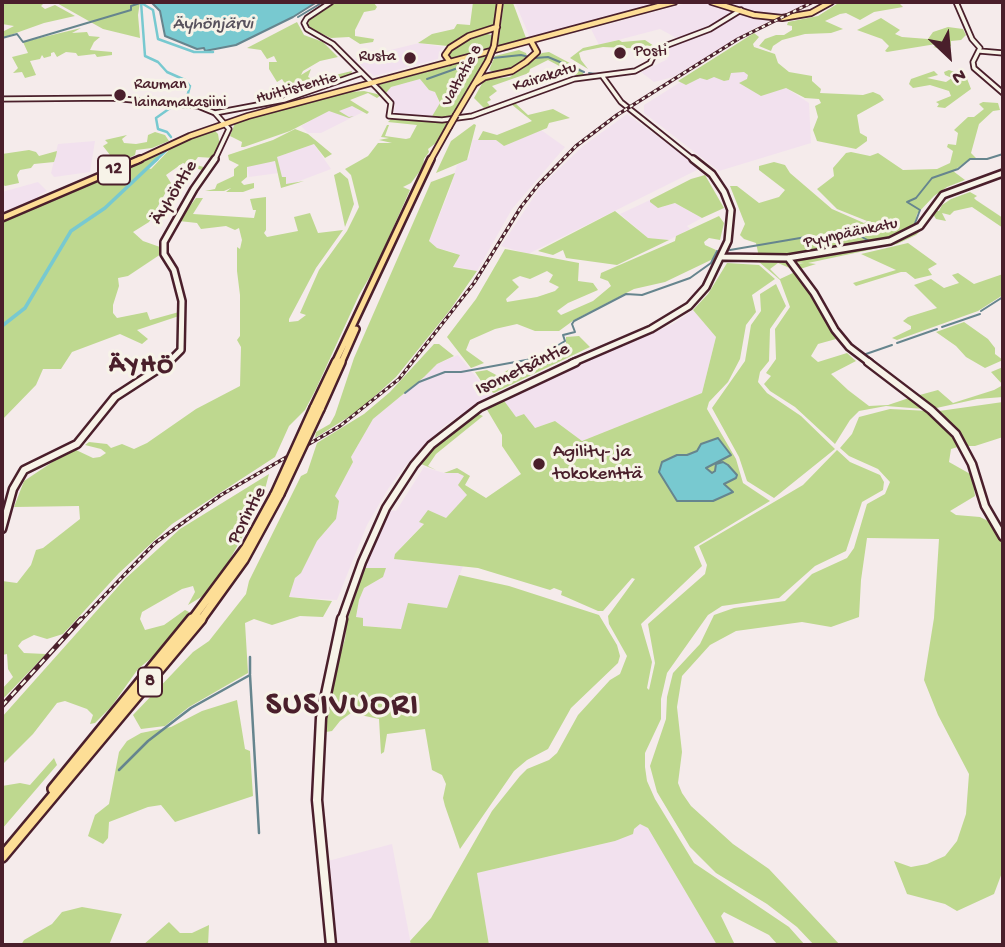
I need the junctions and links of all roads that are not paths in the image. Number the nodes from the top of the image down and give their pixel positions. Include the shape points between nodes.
1 (331, 2) edge
2 (500, 2) edge
3 (674, 2) edge
4 (683, 2) edge
5 (715, 2) edge
6 (831, 2) edge
7 (956, 2) edge
8 (740, 10) junction
9 (497, 27) junction
10 (484, 32) junction
11 (496, 35) junction
12 (533, 43) junction
13 (491, 50) junction
14 (980, 51) junction
15 (1003, 54) edge
16 (450, 62) junction
17 (484, 70) junction
18 (362, 73) junction
19 (497, 75) junction
20 (603, 77) junction
21 (371, 83) junction
22 (476, 83) junction
23 (1003, 93) edge
24 (2, 99) edge
25 (215, 113) junction
26 (226, 123) junction
27 (449, 127) joint
28 (1003, 173) edge
29 (2, 218) edge
30 (722, 257) junction
31 (788, 258) junction
32 (278, 494) junction
33 (2, 529) edge
34 (1003, 537) edge
35 (2, 850) edge
36 (2, 857) edge
37 (331, 945) edge

1 - 18 main road via 310,15 305,27 333,44
2 - 9 highway, 8
3 - 12 highway, 12
4 - 12 highway
5 - 8 highway
6 - 8 highway via 813,13 789,18
7 - 14 street
8 - 20 main road, Kairakatu via 710,29 657,49 642,68
9 - 10 highway
9 - 11 highway, 8
10 - 11 highway
10 - 16 highway via 448,50 445,55
11 - 13 highway, Valtatie 8 / 8
12 - 13 highway, 12
12 - 13 highway, 12
12 - 19 highway via 533,56 514,70
13 - 16 highway, 12
13 - 17 highway, Valtatie 8 / 8, bridge
14 - 15 street
14 - 23 street via 974,68
16 - 21 highway, 12
17 - 19 highway
17 - 22 highway, Valtatie 8 / 8
18 - 21 main road
18 - 25 main road via 284,100
19 - 22 highway
20 - 21 main road, Kairakatu via 567,81 464,118 437,120 389,116 391,103
20 - 30 main road, Isometsäntie via 621,102 702,164 719,184 732,218
21 - 26 highway, Huittistentie / 12
22 - 27 highway, Valtatie 8 / 8, bridge
24 - 25 main road via 122,99 198,106
25 - 26 main road
26 - 29 highway, Huittistentie / 12
26 - 33 main road, Äyhöntie via 229,132 222,148 164,243 182,301 181,350 116,397 77,444 24,470 13,489
27 - 32 highway, Porintie / 8, bridge
28 - 31 main road, Pyynpäänkatu via 943,195 920,226 898,239
30 - 31 main road, Pyynpäänkatu
30 - 37 main road, Isometsäntie via 701,293 675,316 507,392 464,418 431,445 386,508 337,632 321,718 317,800
31 - 34 main road via 849,347 956,434 972,464 985,506
32 - 35 highway, Porintie / 8 via 211,598
32 - 36 highway, Porintie / 8 via 244,560 204,616

